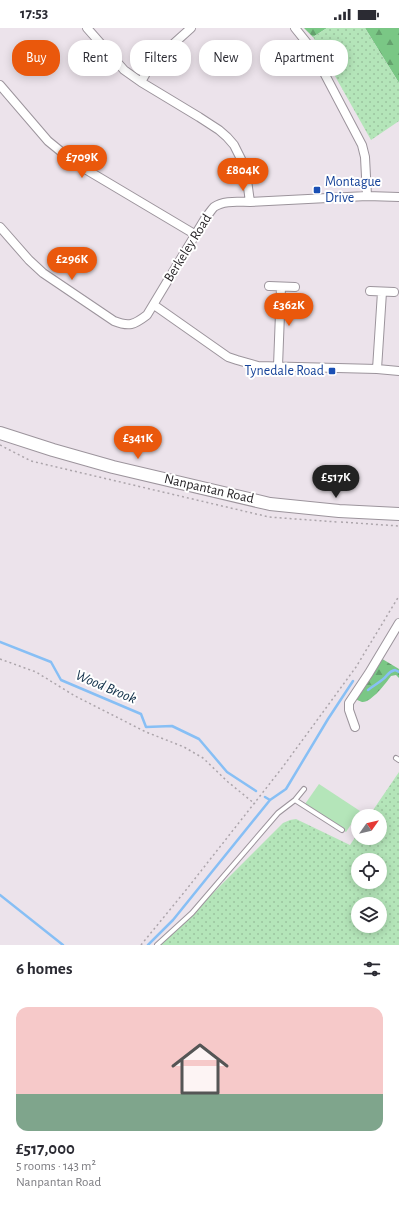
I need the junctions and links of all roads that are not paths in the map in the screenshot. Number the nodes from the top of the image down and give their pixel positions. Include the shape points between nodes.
1 (87, 28) edge
2 (191, 28) edge
3 (295, 28) edge
4 (141, 82) junction
5 (0, 85) edge
6 (367, 196) junction
7 (399, 197) edge
8 (250, 202) junction
9 (0, 227) edge
10 (196, 235) junction
11 (269, 286) dead end
12 (281, 287) junction
13 (295, 287) dead end
14 (370, 291) dead end
15 (382, 292) junction
16 (394, 292) dead end
17 (154, 305) junction
18 (278, 366) junction
19 (377, 369) junction
20 (399, 371) edge
21 (0, 434) edge
22 (399, 514) edge
23 (399, 623) edge
24 (355, 727) dead end
25 (304, 789) dead end
26 (295, 800) junction
27 (342, 830) dead end
28 (157, 945) edge

1 - 4 street via 124,70
2 - 4 street via 151,64
3 - 6 street via 311,48 362,145
4 - 8 street via 227,137 242,159
5 - 10 street via 48,141 75,163
6 - 7 street, Berkeley Road
6 - 8 street, Berkeley Road
8 - 10 street, Berkeley Road via 229,202 214,207
9 - 17 street, Berkeley Road via 43,273 114,321 124,325 133,324 147,315
10 - 17 street, Berkeley Road
11 - 12 street
12 - 13 street
12 - 18 street
14 - 15 street
15 - 16 street
15 - 19 street
17 - 18 street via 228,357 258,366
18 - 19 street
19 - 20 street
21 - 22 street, Nanpantan Road via 113,467 270,504
23 - 24 street via 349,703
25 - 26 lane
26 - 27 lane
26 - 28 lane via 278,814 192,914

